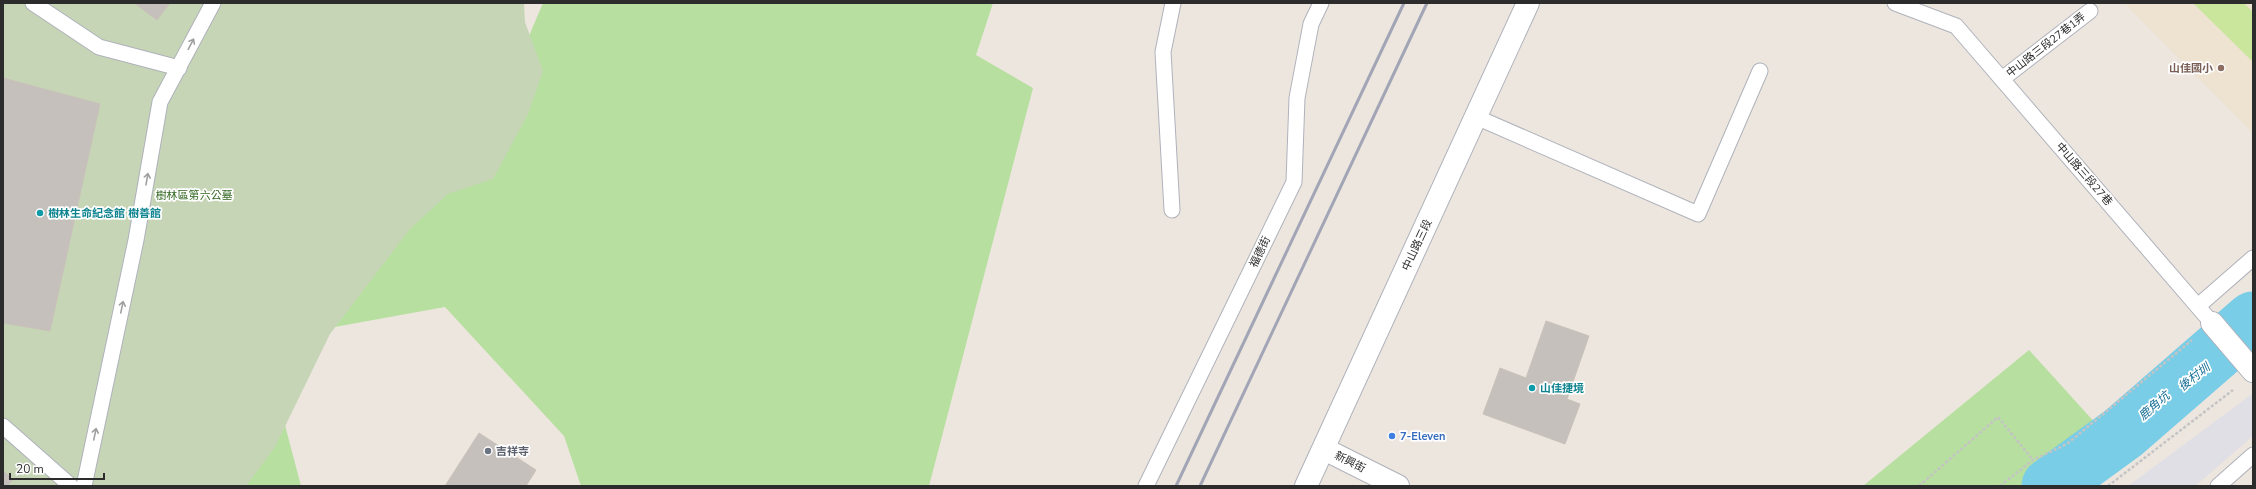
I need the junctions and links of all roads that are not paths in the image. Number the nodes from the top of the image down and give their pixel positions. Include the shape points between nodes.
1 (33, 3) edge
2 (213, 3) edge
3 (1174, 3) edge
4 (1321, 3) edge
5 (1528, 3) edge
6 (1895, 3) edge
7 (2090, 11) dead end
8 (179, 68) junction
9 (1760, 71) dead end
10 (2002, 79) junction
11 (1476, 117) junction
12 (1172, 210) dead end
13 (2253, 258) edge
14 (2198, 306) junction
15 (2212, 323) joint
16 (2253, 371) edge
17 (3, 426) edge
18 (1324, 449) junction
19 (2253, 455) edge
20 (71, 486) edge
21 (84, 486) edge
22 (1146, 486) edge
23 (1306, 486) edge
24 (1398, 486) edge
25 (2218, 486) edge

1 - 8 lane via 99,47
8 -> 2 lane
3 - 12 lane via 1163,52
4 - 22 lane, 福德街 via 1312,24 1297,98 1294,182
5 - 11 main road, 中山路三段
6 - 10 lane, 中山路三段27巷 via 1956,26
7 - 10 lane, 中山路三段27巷1弄
21 -> 8 lane via 136,240 160,102
9 - 11 lane via 1698,214
10 - 14 lane, 中山路三段27巷
11 - 18 main road, 中山路三段
13 - 14 lane
14 - 15 lane, 中山路三段27巷
15 - 16 main road
17 - 20 lane
18 - 23 main road, 中山路三段
18 - 24 main road, 新興街
19 - 25 lane

